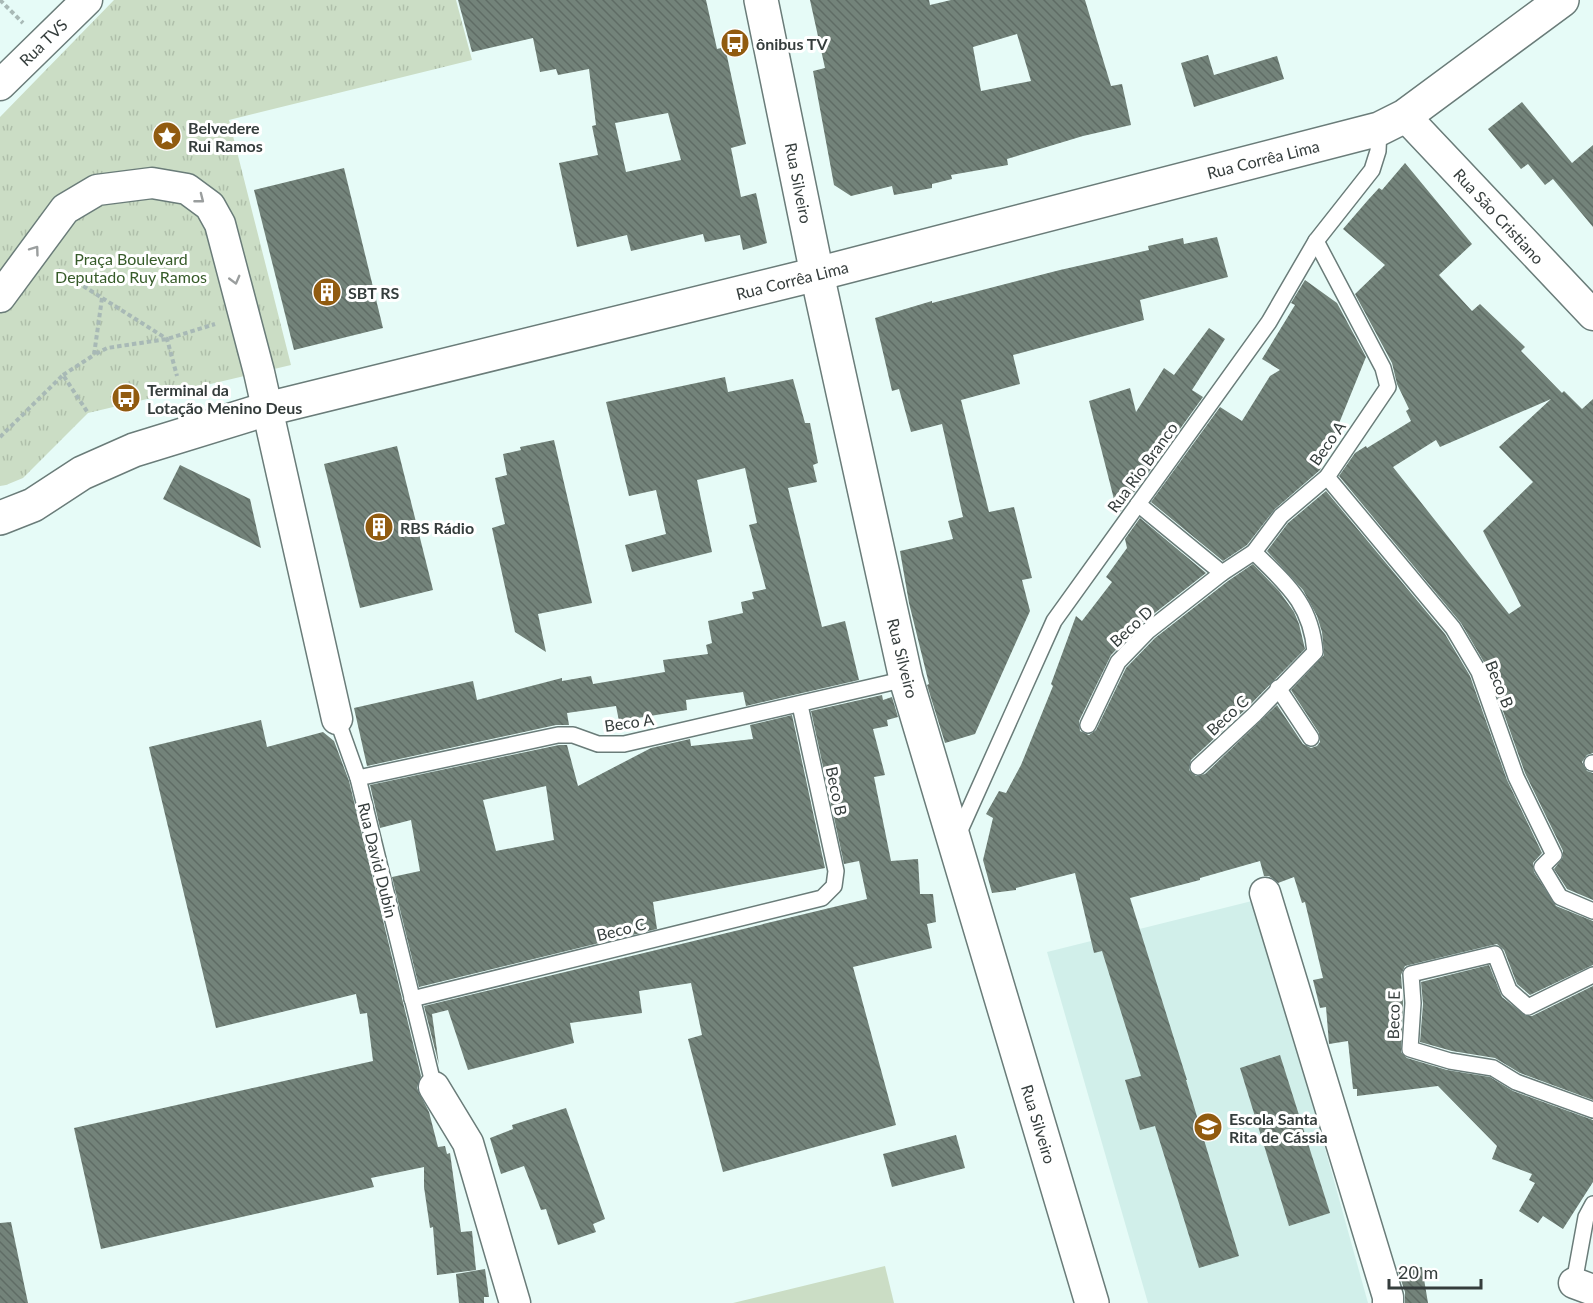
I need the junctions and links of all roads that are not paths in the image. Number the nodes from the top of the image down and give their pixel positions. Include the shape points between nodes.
1 (87, 0) edge
2 (761, 0) edge
3 (1562, 0) edge
4 (0, 85) edge
5 (1392, 123) junction
6 (1316, 242) junction
7 (817, 274) junction
8 (0, 297) edge
9 (1593, 315) edge
10 (267, 409) junction
11 (1327, 477) junction
12 (1138, 504) junction
13 (0, 518) edge
14 (1254, 552) junction
15 (1222, 573) junction
16 (906, 679) junction
17 (1278, 688) junction
18 (800, 705) junction
19 (337, 719) joint
20 (1088, 725) dead end
21 (1311, 738) dead end
22 (1198, 767) dead end
23 (358, 778) junction
24 (955, 842) junction
25 (834, 886) joint
26 (1265, 893) dead end
27 (1593, 912) edge
28 (1593, 975) edge
29 (412, 999) junction
30 (434, 1087) joint
31 (1593, 1110) edge
32 (1593, 1204) edge
33 (1583, 1286) edge
34 (515, 1303) edge
35 (1092, 1303) edge
36 (1388, 1303) edge

1 - 4 street, Rua TVS
2 - 7 street, Rua Silveiro
3 - 5 street, Rua Corrêa Lima
5 - 6 lane, Rua Rio Branco via 1372,170
5 - 7 street, Rua Corrêa Lima
5 - 9 street, Rua São Cristiano
6 - 11 lane, Beco A via 1383,368 1388,387
6 - 12 lane, Rua Rio Branco via 1269,322
7 - 10 street, Rua Corrêa Lima
7 - 16 street, Rua Silveiro
8 -> 10 street, Rua David Dubin via 65,209 97,190 152,183 187,189 210,206 220,224
10 - 13 street, Rua Corrêa Lima via 134,450 82,473 33,505
10 - 19 street, Rua David Dubin
11 - 14 lane, Beco A via 1281,516
11 - 27 lane, Beco B via 1453,628 1479,672 1516,777 1554,855 1542,867 1560,897
12 - 15 lane
12 - 24 lane, Rua Rio Branco via 1054,621
14 - 15 lane, Beco A
14 - 17 lane, Beco C via 1296,594 1313,632 1315,652
15 - 20 lane, Beco D via 1149,631 1118,662
16 - 18 lane, Beco A
16 - 24 street, Rua Silveiro
17 - 21 lane
17 - 22 lane, Beco C
18 - 23 lane, Beco A via 624,744 598,744 573,735 558,735
18 - 25 lane, Beco B via 836,871
19 - 23 lane, Rua David Dubin
23 - 29 lane, Rua David Dubin
24 - 35 street, Rua Silveiro
25 - 29 lane, Beco C via 822,898
26 - 36 street
28 - 31 lane, Beco E via 1528,1007 1509,990 1495,954 1411,974 1410,1049 1493,1068 1516,1082
29 - 30 lane, Rua David Dubin
30 - 34 street, Rua David Dubin via 468,1143
32 - 33 lane via 1586,1217

